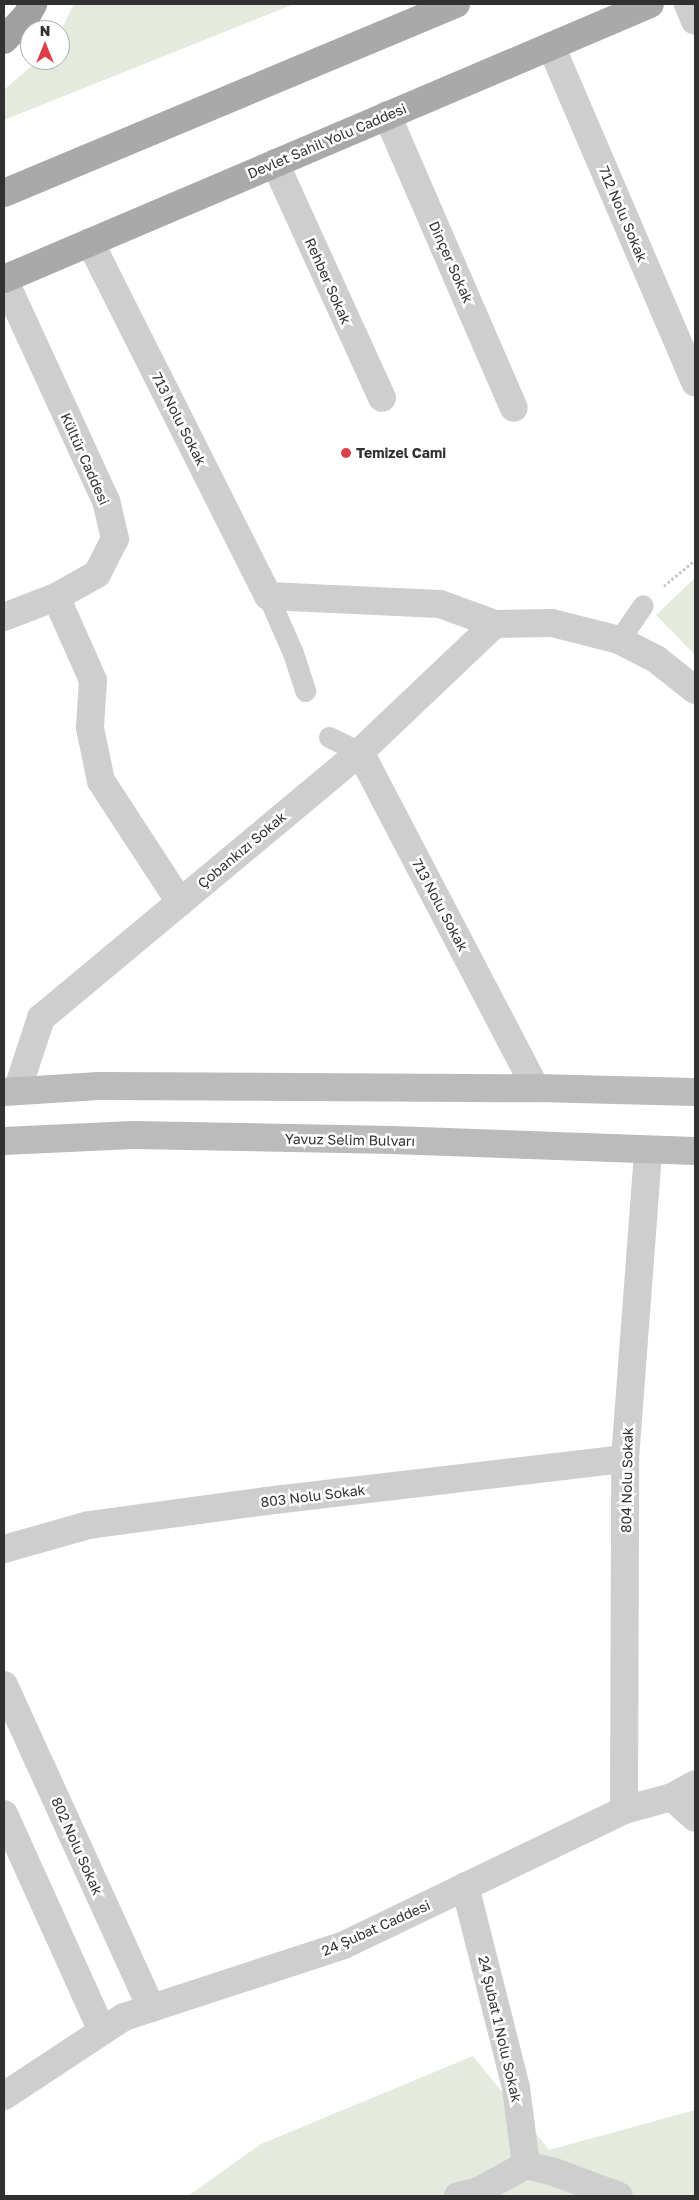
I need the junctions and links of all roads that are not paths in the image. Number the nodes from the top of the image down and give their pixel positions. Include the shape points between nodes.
1 (33, 4) edge
2 (456, 4) edge
3 (650, 4) edge
4 (688, 4) edge
5 (695, 20) edge
6 (4, 40) edge
7 (551, 46) junction
8 (387, 116) junction
9 (275, 164) junction
10 (4, 192) edge
11 (90, 242) junction
12 (4, 279) edge
13 (695, 382) edge
14 (382, 398) dead end
15 (514, 408) dead end
16 (268, 596) junction
17 (56, 597) junction
18 (643, 605) road end
19 (4, 617) edge
20 (495, 624) junction
21 (619, 640) junction
22 (695, 690) edge
23 (305, 691) dead end
24 (329, 737) dead end
25 (360, 752) junction
26 (180, 902) junction
27 (536, 1088) junction
28 (10, 1091) edge
29 (695, 1092) edge
30 (4, 1141) edge
31 (648, 1150) junction
32 (695, 1151) edge
33 (625, 1459) junction
34 (4, 1549) edge
35 (4, 1684) edge
36 (684, 1790) edge
37 (624, 1810) junction
38 (4, 1814) edge
39 (695, 1818) edge
40 (466, 1886) junction
41 (151, 2008) junction
42 (102, 2031) junction
43 (4, 2096) edge
44 (526, 2165) junction
45 (458, 2196) edge
46 (619, 2196) edge

1 - 6 highway
2 - 10 main road
3 - 7 main road, Devlet Sahil Yolu Caddesi
4 - 5 street
7 - 8 main road, Devlet Sahil Yolu Caddesi
7 - 13 street, 712 Nolu Sokak
8 - 9 main road, Devlet Sahil Yolu Caddesi
8 - 15 street, Dinçer Sokak
9 - 11 main road, Devlet Sahil Yolu Caddesi
9 - 14 street, Rehber Sokak
11 - 12 main road, Devlet Sahil Yolu Caddesi
11 - 16 street, 713 Nolu Sokak
12 - 17 street, Kültür Caddesi via 106,501 115,539 97,574
16 - 20 street via 440,604
16 - 23 street, 713 Nolu Sokak via 293,653
17 - 19 street, Kültür Caddesi
17 - 26 street via 93,680 90,728 101,781
18 - 21 street
20 - 21 street via 552,623
20 - 25 street, Çobankızı Sokak
21 - 22 street via 656,659
24 - 25 street
25 - 26 street, Çobankızı Sokak
25 - 27 street, 713 Nolu Sokak
26 - 28 street, Çobankızı Sokak via 41,1018
27 - 28 main road via 98,1086
27 - 29 main road
30 - 31 main road, Yavuz Selim Bulvarı via 142,1135
31 - 32 main road, Yavuz Selim Bulvarı
31 - 33 street, 804 Nolu Sokak
33 - 34 street, 803 Nolu Sokak via 89,1525
33 - 37 street, 804 Nolu Sokak
35 - 41 street, 802 Nolu Sokak
36 - 37 street, 24 Şubat Caddesi
36 - 39 street
37 - 40 street, 24 Şubat Caddesi
38 - 42 street
40 - 41 street, 24 Şubat Caddesi via 344,1945
40 - 44 street, 24 Şubat 1 Nolu Sokak via 516,2088
41 - 42 street, 24 Şubat Caddesi via 124,2017
42 - 43 street, 24 Şubat Caddesi
44 - 45 street via 477,2192
44 - 46 street

